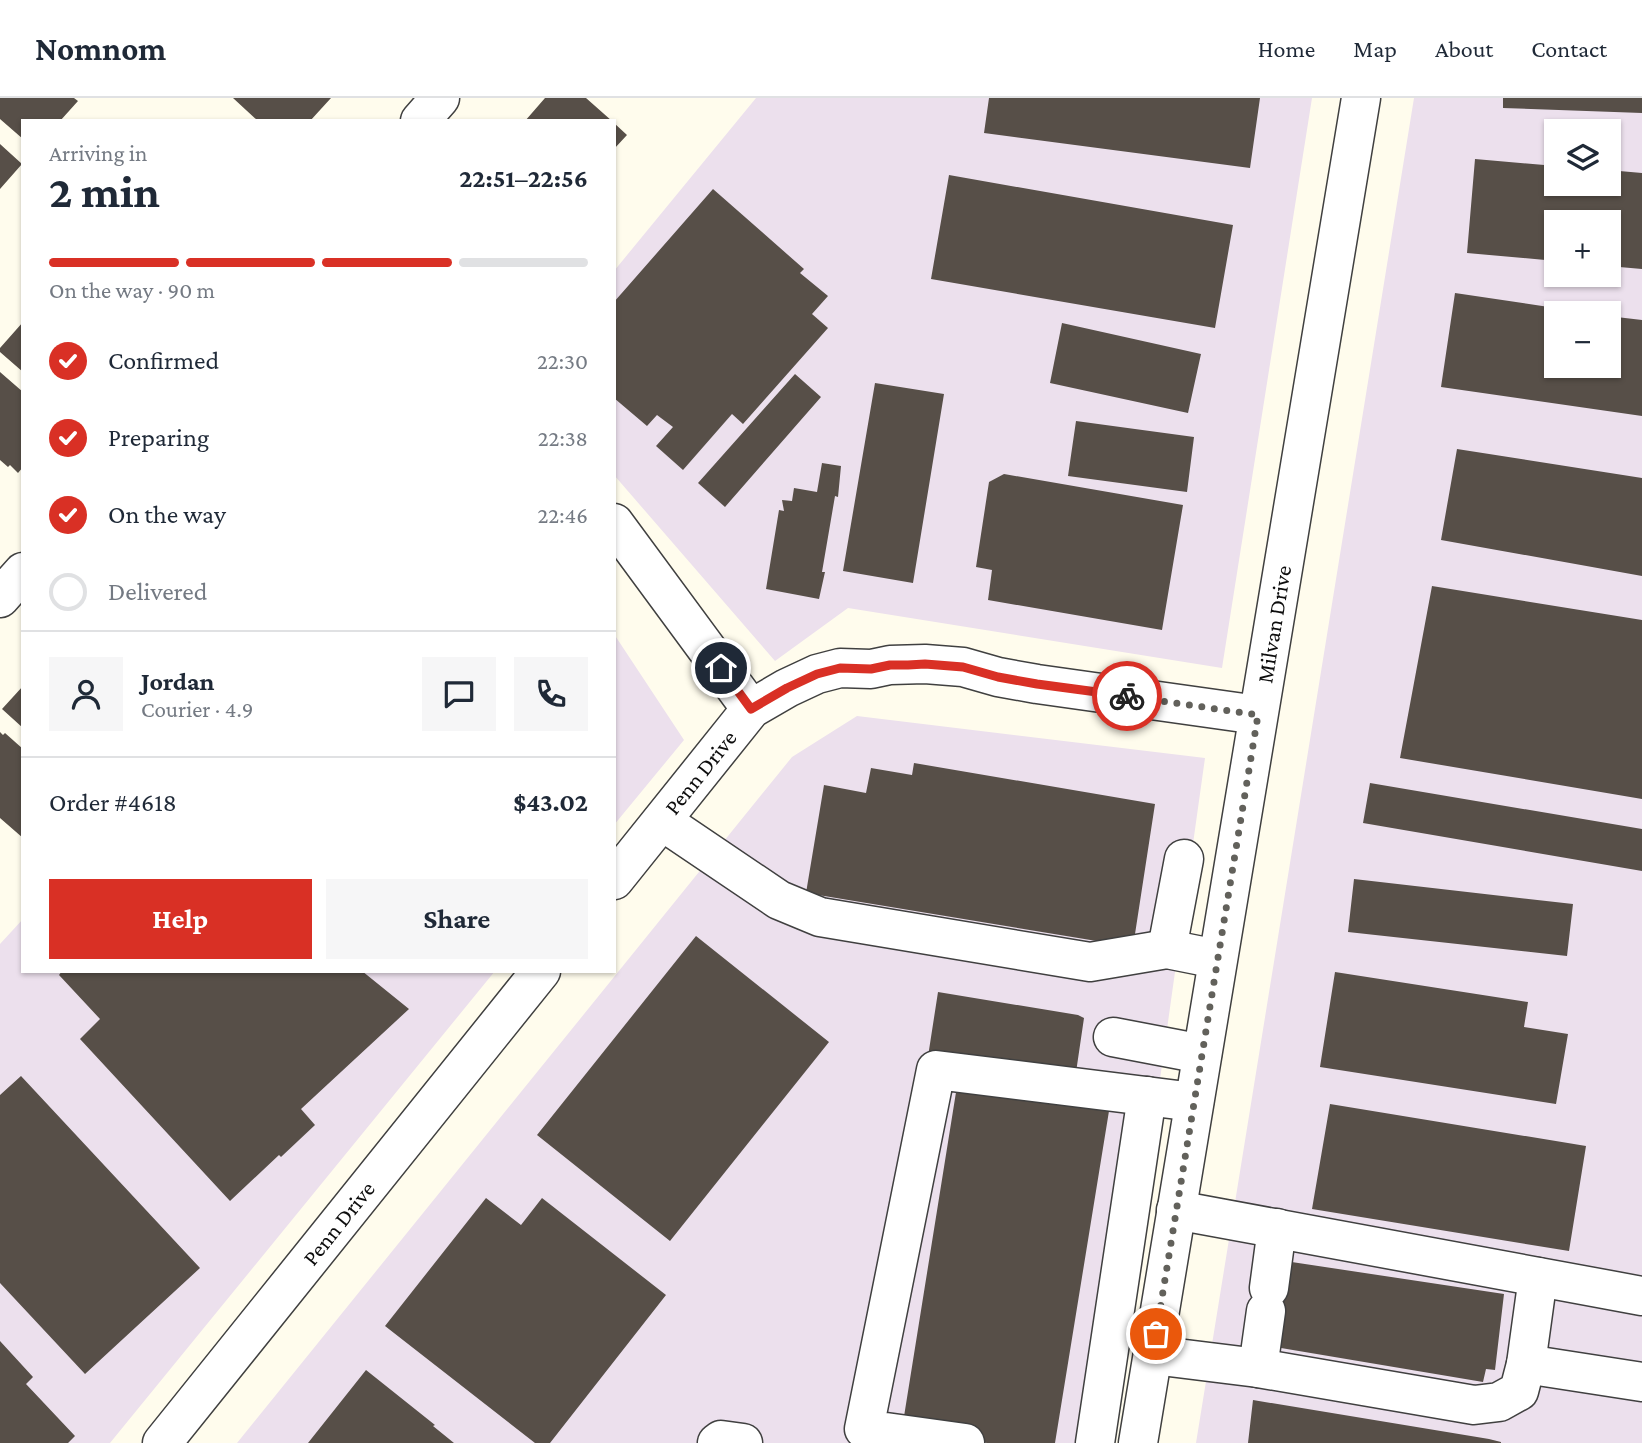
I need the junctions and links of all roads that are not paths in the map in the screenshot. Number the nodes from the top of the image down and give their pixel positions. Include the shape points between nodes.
1 (440, 98) edge
2 (1360, 98) edge
3 (422, 119) edge
4 (616, 526) edge
5 (21, 574) edge
6 (0, 598) edge
7 (751, 709) junction
8 (1258, 715) junction
9 (662, 821) junction
10 (1185, 859) dead end
11 (616, 878) edge
12 (1167, 949) junction
13 (1217, 959) junction
14 (539, 973) edge
15 (1113, 1037) dead end
16 (1202, 1054) junction
17 (1147, 1096) junction
18 (1194, 1102) junction
19 (1177, 1210) junction
20 (1277, 1228) junction
21 (1538, 1277) junction
22 (1118, 1284) junction
23 (1163, 1293) junction
24 (1642, 1296) edge
25 (1153, 1355) junction
26 (1526, 1364) junction
27 (1258, 1367) junction
28 (1642, 1382) edge
29 (162, 1443) edge
30 (717, 1443) edge
31 (743, 1443) edge
32 (965, 1443) edge
33 (1095, 1443) edge
34 (1138, 1443) edge

1 - 3 street
2 - 8 street, Milvan Drive
4 - 7 street
5 - 6 street
7 - 8 street, Penn Drive via 817,674 840,668 925,664
7 - 9 street, Penn Drive
8 - 13 street, Milvan Drive
9 - 11 street, Penn Drive
9 - 12 street via 779,900 820,917 1090,962
10 - 12 street
12 - 13 street
13 - 16 street, Milvan Drive
14 - 29 street, Penn Drive
15 - 16 street
16 - 18 street, Milvan Drive
17 - 18 street
17 - 22 street
17 - 32 street via 936,1070 864,1429
18 - 19 street, Milvan Drive
19 - 20 street
19 - 23 street, Milvan Drive
20 - 21 street
20 - 27 street
21 - 24 street
21 - 26 street
22 - 23 street
22 - 33 street
23 - 25 street, Milvan Drive
25 - 27 street
25 - 34 street, Milvan Drive
26 - 27 street via 1519,1391 1499,1402 1474,1405
26 - 28 street
30 - 31 street

